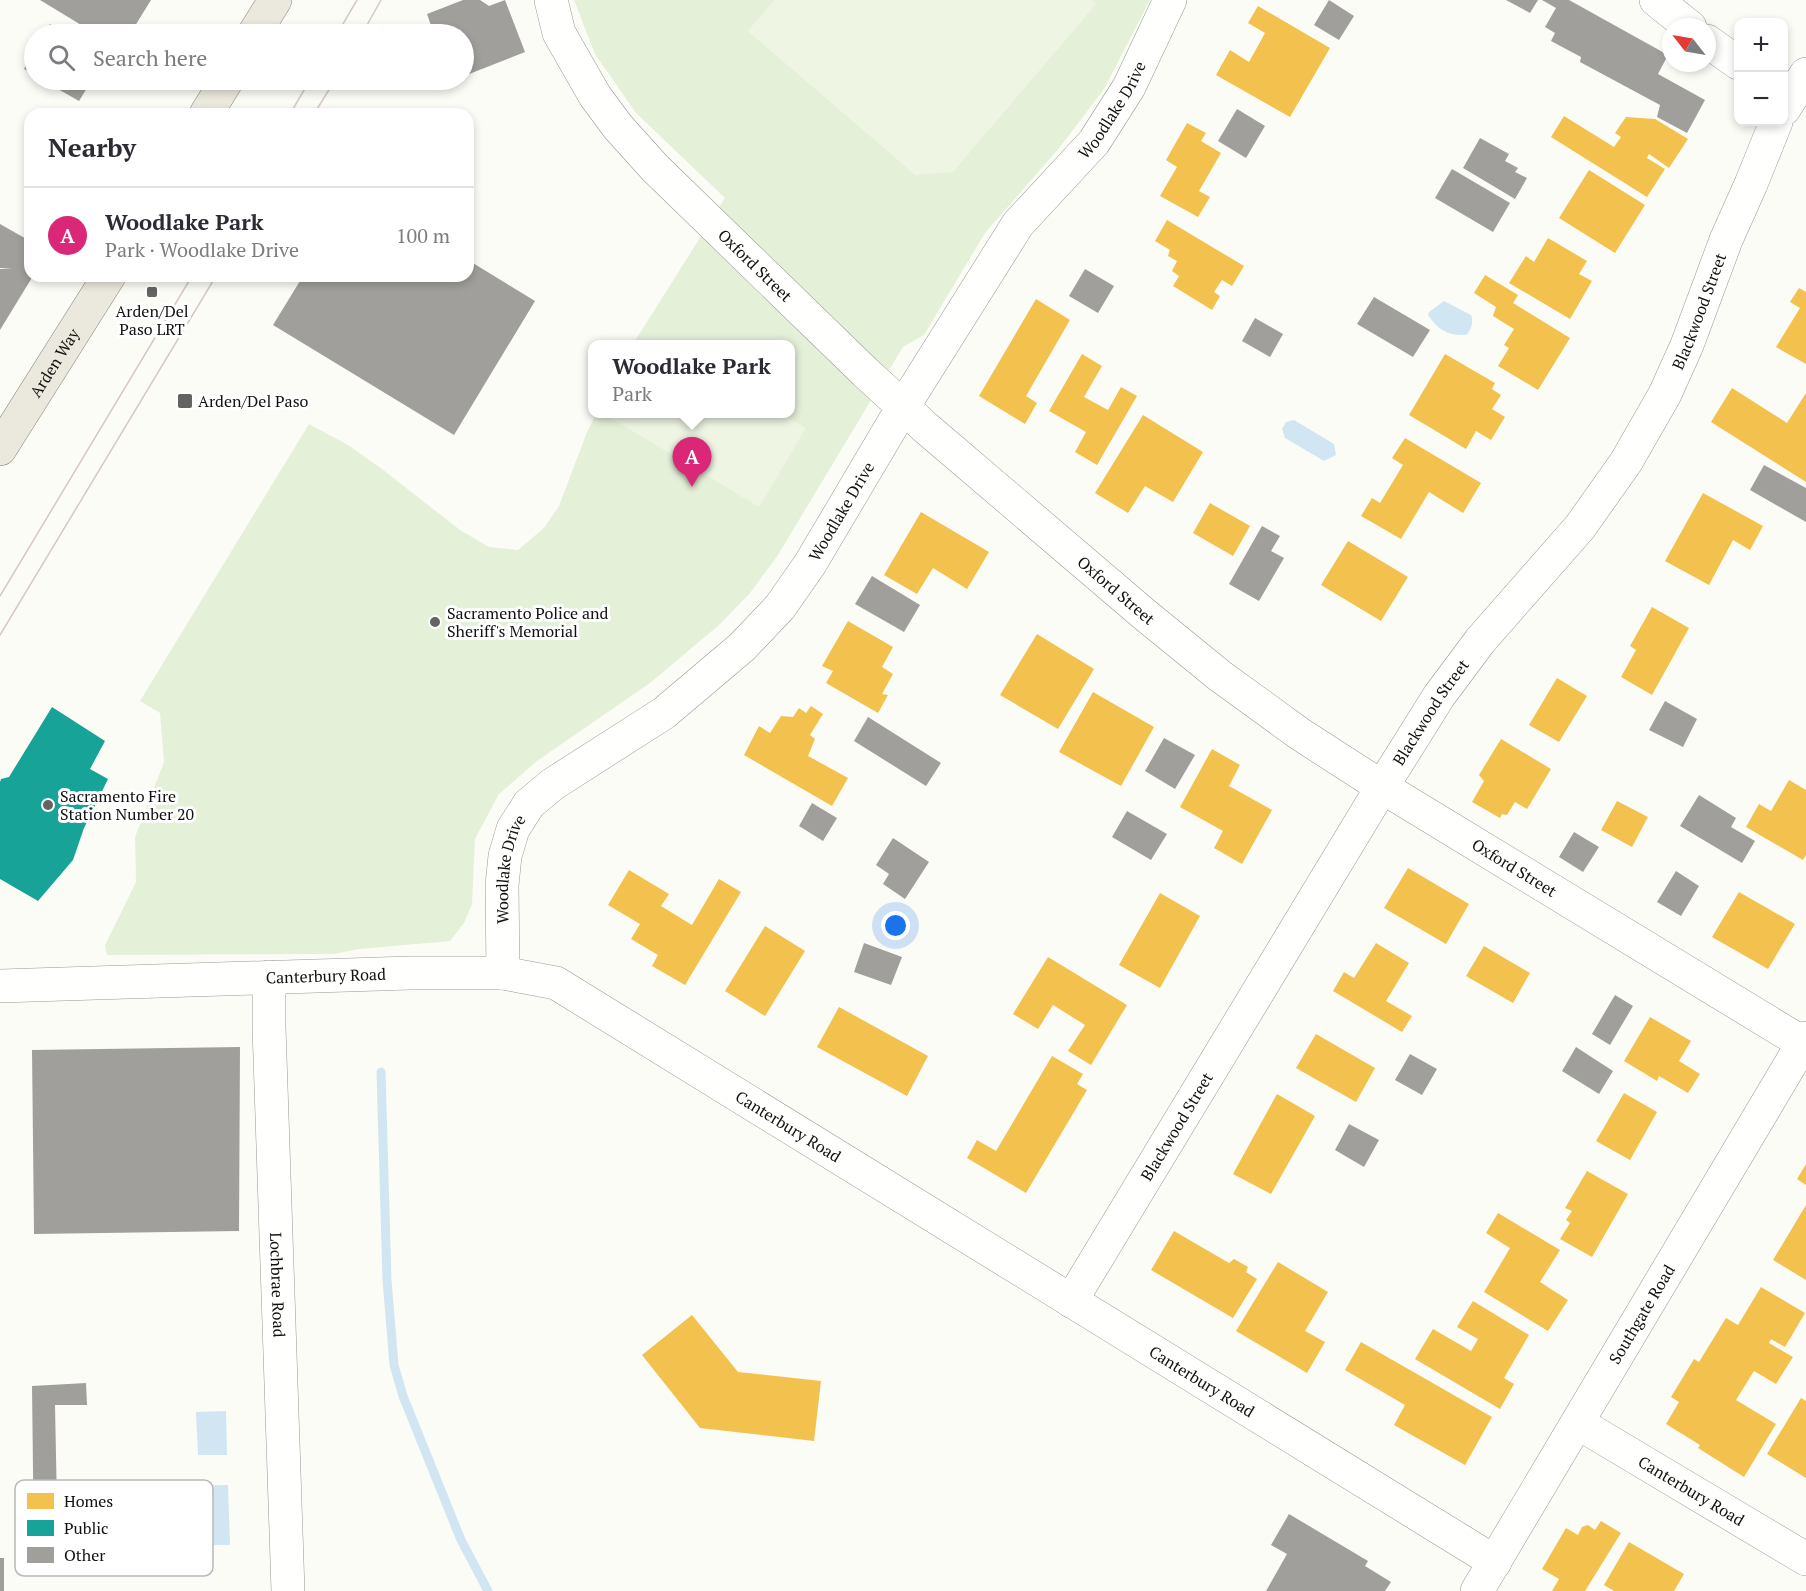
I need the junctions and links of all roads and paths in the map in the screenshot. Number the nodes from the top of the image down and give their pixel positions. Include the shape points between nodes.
1 (275, 0) edge
2 (551, 0) edge
3 (1170, 0) edge
4 (1656, 0) edge
5 (1679, 18) edge
6 (260, 24) edge
7 (1716, 47) edge
8 (1734, 60) edge
9 (221, 90) edge
10 (1791, 99) edge
11 (210, 108) edge
12 (105, 282) edge
13 (903, 407) junction
14 (0, 449) edge
15 (1382, 787) junction
16 (504, 974) junction
17 (269, 977) junction
18 (9, 986) edge
19 (1805, 1042) edge
20 (1071, 1301) junction
21 (1578, 1423) junction
22 (1806, 1559) edge
23 (1495, 1562) junction
24 (288, 1591) edge
25 (1477, 1591) edge

1 - 6 main road
2 - 13 street, Oxford Street via 559,33 595,96 618,127 655,168
3 - 13 street, Woodlake Drive via 1128,87 1094,142 1018,224
4 - 5 street
7 - 8 street
9 - 11 main road
10 - 15 street, Blackwood Street via 1726,240 1687,345 1626,462 1580,527 1480,641 1439,696
12 - 14 main road, Arden Way
13 - 15 street, Oxford Street via 1220,676
13 - 16 street, Woodlake Drive via 810,564 780,607 742,647 664,713 553,784 529,804 513,829 505,856
15 - 19 street, Oxford Street
15 - 20 street, Blackwood Street
16 - 17 street, Canterbury Road
16 - 20 street, Canterbury Road via 556,983
17 - 18 street, Canterbury Road
17 - 24 street, Lochbrae Road
19 - 21 street, Southgate Road
20 - 23 street, Canterbury Road
21 - 22 street, Canterbury Road
21 - 23 street, Southgate Road
23 - 25 street, Southgate Road

